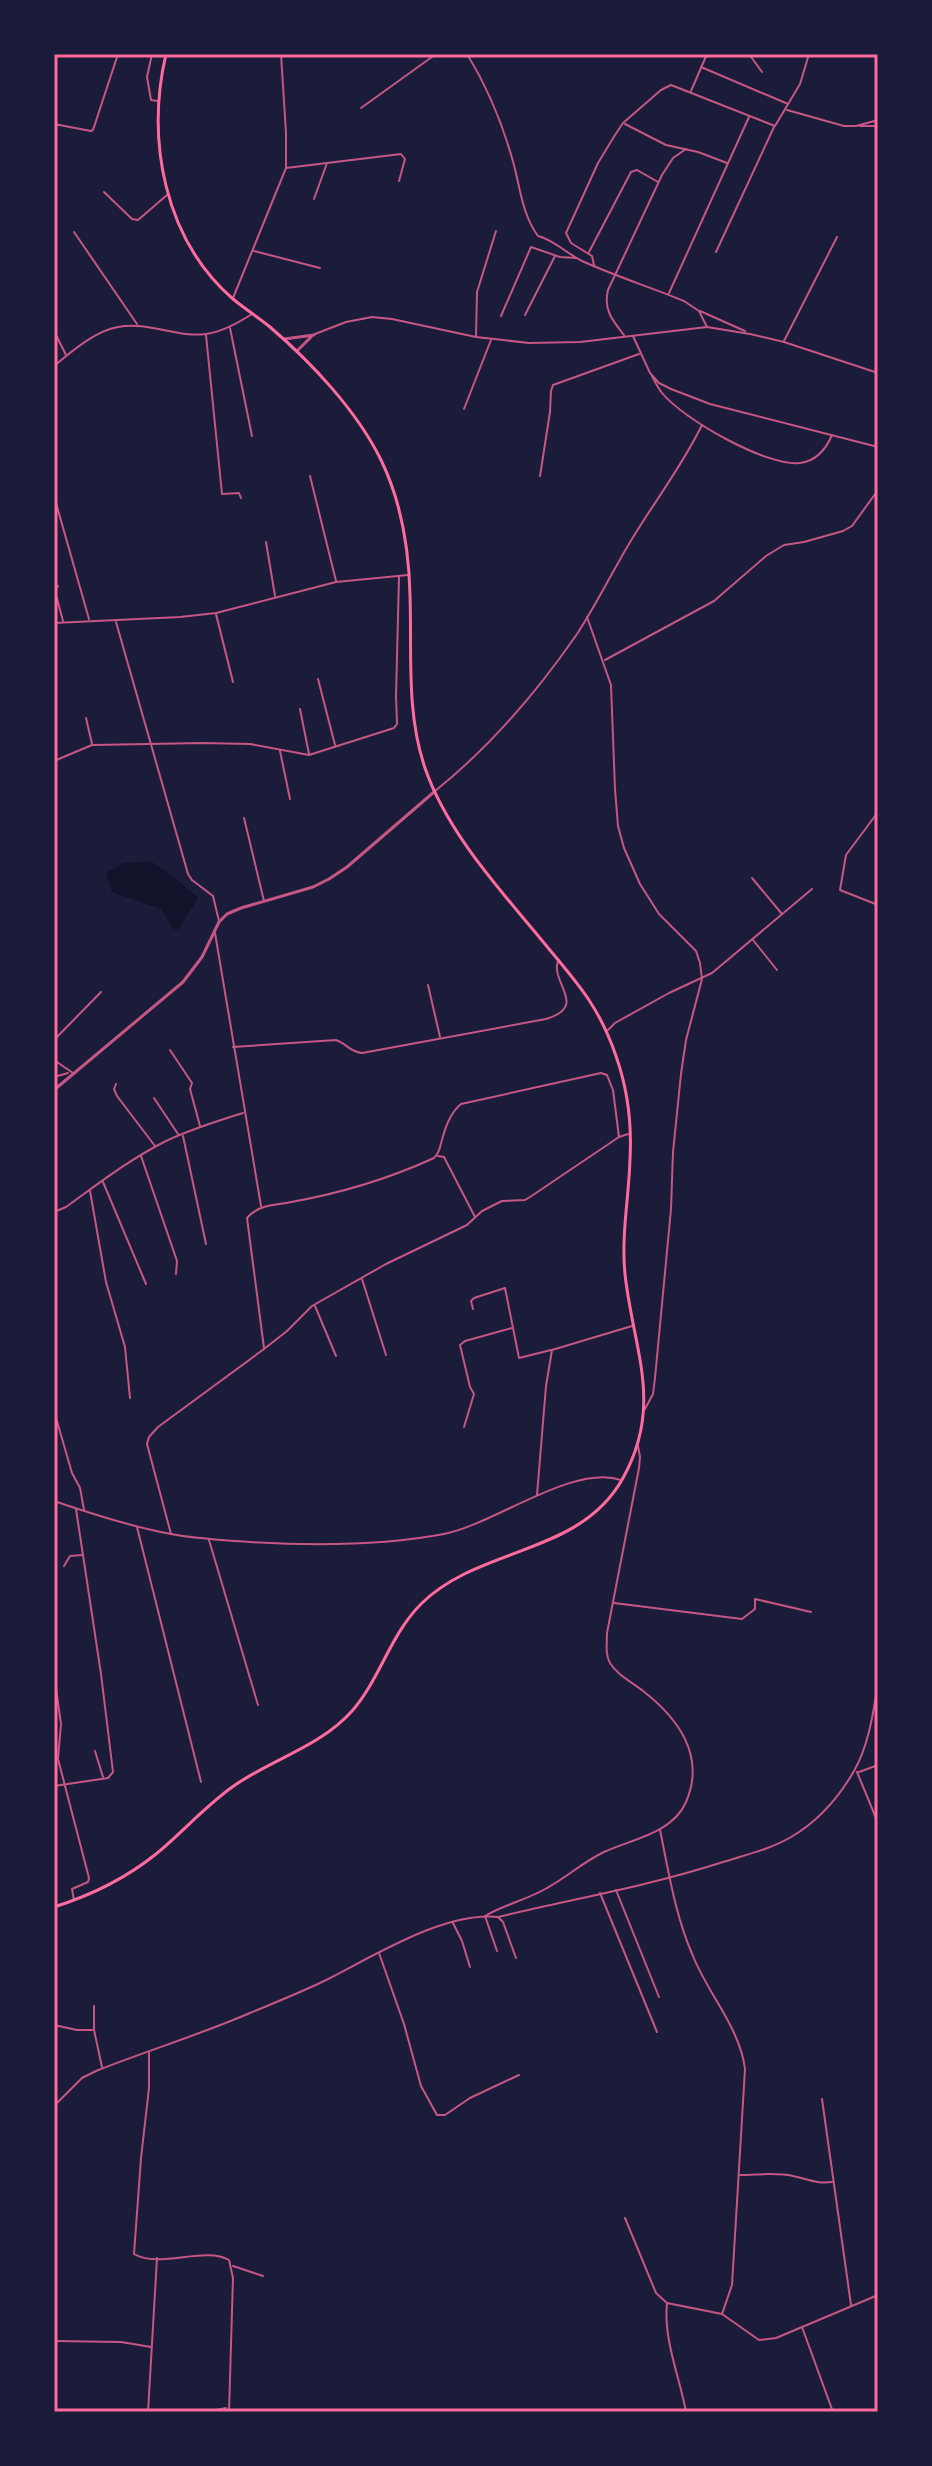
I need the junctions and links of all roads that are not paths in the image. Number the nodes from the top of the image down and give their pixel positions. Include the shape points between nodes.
1 (118, 54) edge
2 (152, 54) edge
3 (166, 54) edge
4 (436, 54) edge
5 (467, 54) edge
6 (707, 54) edge
7 (749, 54) edge
8 (809, 54) edge
9 (283, 55) edge
10 (701, 67) junction
11 (762, 72) dead end
12 (690, 92) junction
13 (158, 101) junction
14 (790, 104) junction
15 (361, 108) dead end
16 (786, 109) junction
17 (749, 117) junction
18 (878, 120) edge
19 (623, 123) junction
20 (54, 124) edge
21 (775, 126) junction
22 (854, 126) junction
23 (878, 126) edge
24 (670, 145) junction
25 (686, 149) junction
26 (673, 158) junction
27 (328, 162) junction
28 (728, 164) junction
29 (286, 168) junction
30 (399, 181) dead end
31 (659, 182) junction
32 (104, 192) dead end
33 (167, 194) junction
34 (314, 199) dead end
35 (496, 231) dead end
36 (74, 232) dead end
37 (837, 237) dead end
38 (253, 250) junction
39 (716, 252) dead end
40 (589, 253) junction
41 (556, 255) junction
42 (577, 258) junction
43 (594, 265) junction
44 (320, 268) dead end
45 (614, 273) junction
46 (669, 294) junction
47 (233, 299) junction
48 (699, 311) junction
49 (253, 313) junction
50 (525, 315) dead end
51 (501, 316) dead end
52 (138, 326) junction
53 (229, 326) junction
54 (707, 327) junction
55 (54, 331) edge
56 (206, 334) junction
57 (750, 334) junction
58 (314, 335) junction
59 (632, 335) junction
60 (625, 336) junction
61 (476, 337) junction
62 (284, 339) junction
63 (492, 339) junction
64 (784, 342) junction
65 (297, 351) junction
66 (640, 353) junction
67 (66, 355) junction
68 (54, 366) edge
69 (650, 373) junction
70 (878, 373) edge
71 (464, 409) dead end
72 (702, 425) junction
73 (832, 434) junction
74 (252, 436) dead end
75 (878, 447) edge
76 (310, 476) dead end
77 (540, 476) dead end
78 (878, 490) edge
79 (54, 496) edge
80 (241, 498) dead end
81 (266, 542) dead end
82 (409, 575) junction
83 (399, 577) junction
84 (336, 582) junction
85 (58, 586) dead end
86 (276, 597) junction
87 (216, 613) junction
88 (587, 617) junction
89 (90, 620) junction
90 (115, 621) junction
91 (63, 622) junction
92 (54, 623) edge
93 (604, 661) junction
94 (318, 679) dead end
95 (233, 682) dead end
96 (300, 709) dead end
97 (86, 718) dead end
98 (92, 745) junction
99 (151, 745) junction
100 (336, 746) junction
101 (280, 750) junction
102 (309, 755) junction
103 (54, 761) edge
104 (434, 792) junction
105 (290, 799) dead end
106 (878, 812) edge
107 (244, 818) dead end
108 (752, 878) dead end
109 (812, 889) dead end
110 (264, 902) junction
111 (878, 905) edge
112 (783, 914) junction
113 (219, 922) junction
114 (215, 932) junction
115 (752, 939) junction
116 (558, 960) junction
117 (777, 970) dead end
118 (702, 979) junction
119 (428, 985) dead end
120 (101, 992) dead end
121 (607, 1031) junction
122 (440, 1039) junction
123 (54, 1040) edge
124 (233, 1047) junction
125 (170, 1050) dead end
126 (54, 1060) edge
127 (72, 1072) junction
128 (54, 1077) edge
129 (116, 1084) dead end
130 (54, 1090) edge
131 (154, 1098) dead end
132 (244, 1113) junction
133 (200, 1127) junction
134 (631, 1133) junction
135 (181, 1135) junction
136 (619, 1137) junction
137 (156, 1147) junction
138 (141, 1155) junction
139 (437, 1155) junction
140 (103, 1181) junction
141 (90, 1190) junction
142 (261, 1207) junction
143 (54, 1212) edge
144 (475, 1218) junction
145 (206, 1244) dead end
146 (176, 1274) dead end
147 (361, 1278) junction
148 (146, 1284) dead end
149 (314, 1305) junction
150 (473, 1309) dead end
151 (635, 1325) junction
152 (513, 1328) junction
153 (264, 1349) junction
154 (552, 1350) junction
155 (386, 1355) dead end
156 (336, 1356) dead end
157 (130, 1398) dead end
158 (645, 1409) junction
159 (54, 1411) edge
160 (464, 1427) dead end
161 (637, 1445) junction
162 (622, 1481) junction
163 (537, 1496) junction
164 (54, 1501) edge
165 (76, 1508) junction
166 (84, 1511) junction
167 (136, 1526) junction
168 (171, 1534) junction
169 (209, 1539) junction
170 (84, 1556) junction
171 (64, 1566) dead end
172 (613, 1603) junction
173 (811, 1612) dead end
174 (54, 1674) edge
175 (878, 1684) edge
176 (258, 1705) dead end
177 (95, 1751) dead end
178 (878, 1765) edge
179 (855, 1772) junction
180 (104, 1778) junction
181 (201, 1782) dead end
182 (66, 1785) junction
183 (54, 1786) edge
184 (878, 1823) edge
185 (660, 1829) junction
186 (670, 1879) junction
187 (616, 1890) junction
188 (600, 1893) junction
189 (74, 1901) junction
190 (54, 1907) edge
191 (485, 1916) junction
192 (498, 1917) junction
193 (452, 1922) junction
194 (497, 1951) dead end
195 (379, 1952) junction
196 (516, 1958) dead end
197 (470, 1967) dead end
198 (659, 1997) dead end
199 (94, 2006) dead end
200 (54, 2025) edge
201 (94, 2030) junction
202 (657, 2032) dead end
203 (148, 2052) junction
204 (102, 2069) junction
205 (519, 2075) dead end
206 (822, 2099) dead end
207 (54, 2106) edge
208 (738, 2175) junction
209 (834, 2181) junction
210 (625, 2218) dead end
211 (157, 2258) junction
212 (232, 2266) junction
213 (263, 2276) dead end
214 (878, 2295) edge
215 (667, 2303) junction
216 (851, 2306) junction
217 (722, 2314) junction
218 (802, 2327) junction
219 (54, 2341) edge
220 (152, 2348) junction
221 (227, 2407) junction
222 (148, 2412) edge
223 (207, 2412) edge
224 (229, 2412) edge
225 (686, 2412) edge
226 (833, 2412) edge

1 - 20 street via 93,130
2 - 13 street via 149,95
3 - 13 main road
4 - 15 street
5 - 42 street via 487,91 534,231
6 - 10 street
7 - 11 street
8 - 14 street
9 - 29 street
10 - 12 street
10 - 14 street
12 - 17 street
12 - 19 street via 665,87
13 - 33 main road
14 - 16 street
16 - 21 street
16 - 22 street
17 - 21 street
17 - 28 street
18 - 22 street
19 - 24 street
19 - 40 street via 566,233 571,243
21 - 39 street
22 - 23 street
24 - 25 street
24 - 26 street
25 - 26 street
25 - 28 street
26 - 31 street
27 - 29 street
27 - 30 street via 401,154 405,159
27 - 34 street
28 - 46 street
29 - 38 street
31 - 40 street via 631,172
31 - 45 street
32 - 33 street via 138,220
33 - 47 main road via 190,245
35 - 61 street via 477,292
36 - 52 street
37 - 64 street
38 - 44 street
38 - 47 street
40 - 43 street
41 - 42 street
41 - 50 street
41 - 51 street via 531,247
42 - 43 street
43 - 45 street
45 - 46 street
45 - 60 street via 606,305
46 - 48 street
47 - 49 main road
48 - 54 street
48 - 57 street
49 - 53 street
49 - 62 main road
52 - 56 street
52 - 67 street via 114,327
53 - 56 street
53 - 74 street
54 - 57 street
54 - 59 street
55 - 67 street
56 - 80 street via 222,494 239,493
57 - 64 street
58 - 61 street via 372,317
58 - 62 street
58 - 65 street
59 - 60 street
59 - 66 street
60 - 63 street via 546,343
61 - 63 street
62 - 65 main road
63 - 71 street
64 - 70 street
65 - 82 main road via 357,419 380,459 392,487
66 - 69 street
66 - 77 street via 553,385
67 - 68 street
69 - 72 street via 663,394
69 - 73 street via 659,383 710,404
72 - 73 street via 746,449 799,464 817,456
72 - 88 street
73 - 75 street
76 - 84 street
78 - 93 street via 852,526 784,545 714,601
79 - 89 street
81 - 86 street
82 - 83 street
82 - 104 main road via 413,713
83 - 84 street
83 - 100 street via 397,724
84 - 86 street
85 - 91 street
86 - 87 street
87 - 90 street
87 - 95 street
88 - 93 street
88 - 104 street via 515,714
89 - 90 street
89 - 91 street
90 - 99 street
91 - 92 street
93 - 118 street via 612,693 615,798 624,848 659,914 696,951
94 - 100 street
96 - 102 street
97 - 98 street
98 - 99 street
98 - 103 street
99 - 101 street via 250,744
99 - 113 street via 188,874 213,896
100 - 102 street
101 - 102 street
101 - 105 street
104 - 110 street via 329,879
104 - 116 main road via 469,849
106 - 111 street via 846,855 840,890
107 - 110 street
108 - 112 street
109 - 112 street
110 - 113 street via 227,914
112 - 115 street
113 - 114 street
114 - 124 street
114 - 127 street via 183,982
115 - 117 street
115 - 118 street
116 - 121 main road via 593,1003
116 - 122 street via 556,972 567,996 561,1013
118 - 121 street
118 - 158 street via 681,1074 655,1378
119 - 122 street
120 - 123 street
121 - 134 main road via 628,1095
122 - 124 street via 362,1053 336,1040
124 - 132 street
125 - 133 street via 192,1083
126 - 127 street
127 - 128 street
127 - 130 street
129 - 137 street via 117,1096
131 - 135 street
132 - 133 street
132 - 142 street
133 - 135 street
134 - 136 street
134 - 151 main road via 624,1256
135 - 137 street
135 - 145 street
136 - 139 street via 613,1090 601,1073 461,1104
136 - 144 street via 525,1200 502,1201
137 - 138 street
138 - 140 street
138 - 146 street via 177,1261
139 - 142 street via 355,1189
139 - 144 street via 444,1157
140 - 141 street
140 - 148 street
141 - 143 street
141 - 157 street via 106,1282 125,1347
142 - 153 street via 247,1218
144 - 147 street
147 - 149 street
147 - 155 street
149 - 153 street
149 - 156 street
150 - 152 street via 474,1298 505,1288
151 - 154 street
151 - 158 main road
152 - 154 street via 519,1358
152 - 160 street via 460,1345 474,1394
153 - 168 street via 149,1437
154 - 163 street
158 - 161 main road
159 - 166 street
161 - 162 main road
161 - 172 street via 639,1468
162 - 163 street via 599,1477
162 - 189 main road via 573,1529 471,1571 435,1592 409,1617 364,1695 334,1728 234,1785 133,1871
163 - 169 street via 464,1529 419,1538 320,1546
164 - 165 street
165 - 166 street
165 - 170 street
166 - 167 street
167 - 168 street
167 - 181 street
168 - 169 street
169 - 176 street
170 - 171 street via 70,1556
170 - 180 street via 113,1772
172 - 173 street via 742,1619 755,1609 755,1599
172 - 185 street via 609,1662 668,1713 689,1746 687,1800 680,1814
174 - 182 street via 61,1724 58,1759
175 - 179 street
177 - 180 street
178 - 179 street
179 - 184 street
179 - 186 street via 820,1814 790,1838
180 - 182 street
182 - 183 street
182 - 189 street via 89,1878 72,1889
185 - 186 street
185 - 191 street via 603,1852 546,1889
186 - 187 street
186 - 208 street via 686,1941 744,2059
187 - 188 street
187 - 198 street
188 - 192 street
188 - 202 street
189 - 190 main road
191 - 192 street
191 - 193 street
191 - 194 street
192 - 196 street
193 - 195 street
193 - 197 street
195 - 203 street via 292,1995
195 - 205 street via 421,2086 437,2115
199 - 201 street
200 - 201 street
201 - 204 street
203 - 204 street
203 - 211 street via 134,2252
204 - 207 street via 82,2078
206 - 209 street
208 - 209 street via 793,2176 816,2184
208 - 217 street via 732,2285
209 - 216 street
210 - 215 street via 656,2293
211 - 212 street via 224,2257
211 - 220 street
212 - 213 street
212 - 221 street
214 - 216 street
215 - 217 street
215 - 225 street
216 - 218 street
217 - 218 street via 759,2340
218 - 226 street
219 - 220 street
220 - 222 street
221 - 223 street
221 - 224 street

